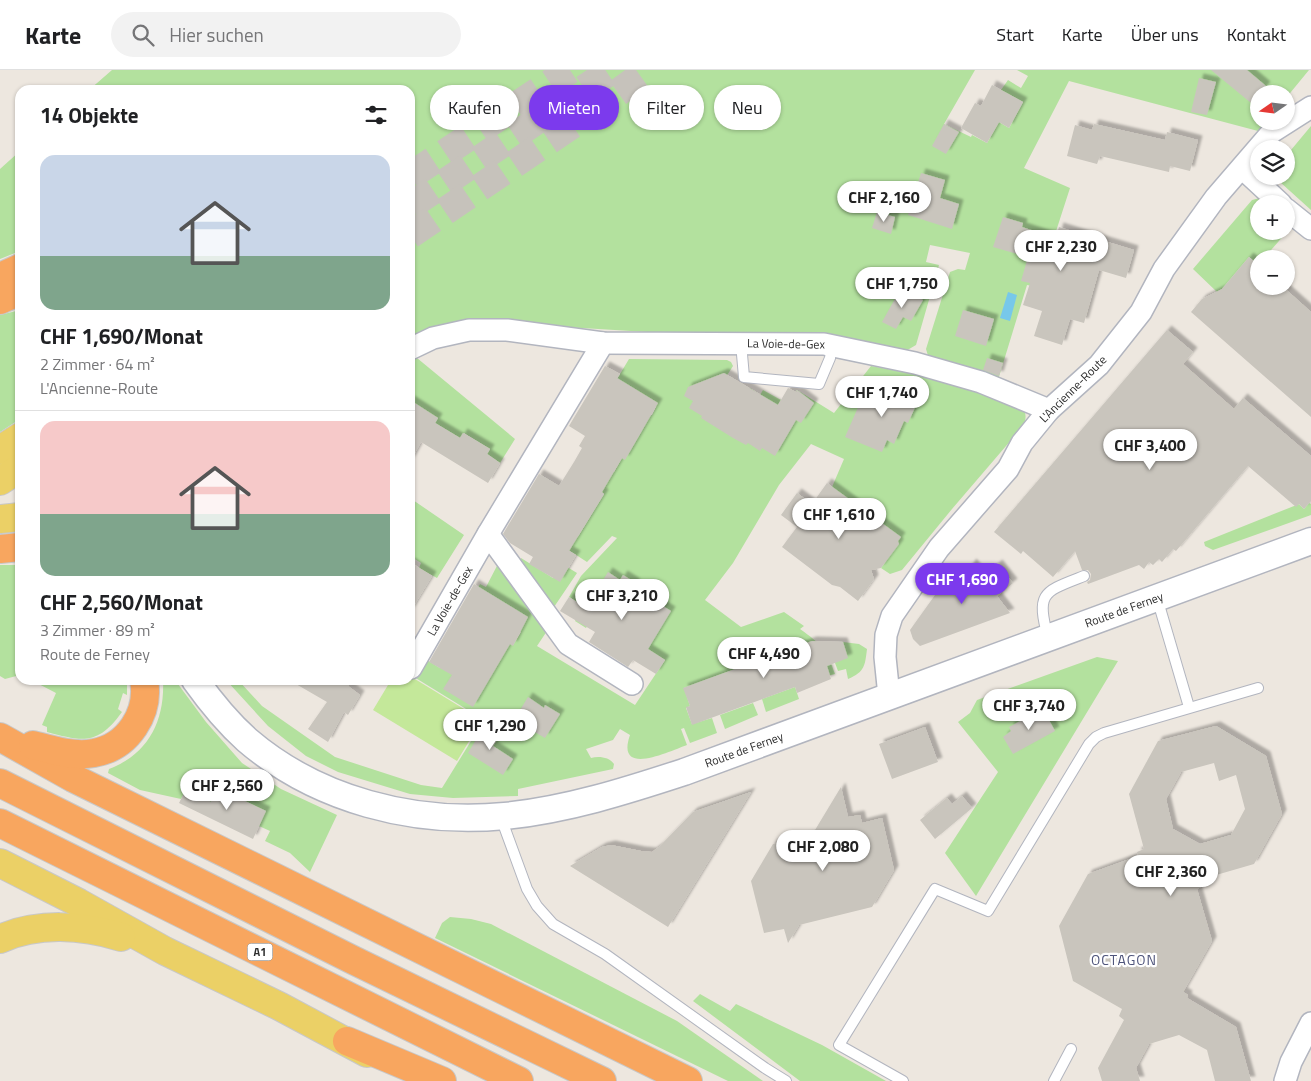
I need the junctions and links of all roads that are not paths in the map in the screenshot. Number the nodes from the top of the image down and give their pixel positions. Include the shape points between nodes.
1 (1311, 107) edge
2 (1242, 168) junction
3 (1271, 195) edge
4 (1295, 216) edge
5 (1311, 229) edge
6 (15, 270) edge
7 (0, 276) edge
8 (15, 293) edge
9 (15, 298) edge
10 (0, 301) edge
11 (603, 343) junction
12 (741, 343) junction
13 (832, 345) junction
14 (415, 347) edge
15 (1049, 410) junction
16 (15, 440) edge
17 (0, 450) edge
18 (15, 471) edge
19 (0, 481) edge
20 (15, 518) edge
21 (0, 519) edge
22 (488, 534) junction
23 (1311, 541) edge
24 (15, 548) edge
25 (0, 549) edge
26 (1084, 576) dead end
27 (1157, 598) junction
28 (1048, 639) junction
29 (415, 661) edge
30 (632, 684) dead end
31 (144, 685) edge
32 (199, 685) edge
33 (1258, 688) dead end
34 (889, 696) junction
35 (1189, 707) junction
36 (2, 738) edge
37 (0, 783) edge
38 (500, 816) junction
39 (0, 823) edge
40 (0, 863) edge
41 (0, 940) edge
42 (165, 951) junction
43 (1311, 1023) edge
44 (347, 1041) junction
45 (1072, 1049) dead end
46 (416, 1081) edge
47 (442, 1081) edge
48 (519, 1081) edge
49 (602, 1081) edge
50 (688, 1081) edge
51 (786, 1081) edge
52 (903, 1081) edge
53 (1054, 1081) edge
54 (1285, 1081) edge

1 - 2 street, L'Ancienne-Route via 1272,132
2 - 3 street
2 - 15 street, L'Ancienne-Route via 1216,197 1176,252 1141,312 1105,358
4 - 5 street
6 - 7 highway
8 - 10 highway
9 - 10 highway
11 - 12 street, La Voie-de-Gex
11 - 14 street, La Voie-de-Gex via 507,330 469,330 434,338
11 - 22 street, La Voie-de-Gex
12 - 13 street, La Voie-de-Gex
12 - 13 lane via 744,376 819,384
13 - 15 street, La Voie-de-Gex via 925,365 981,382
15 - 34 street, L'Ancienne-Route via 1022,444 1008,469 939,548 892,616 886,635 885,657
16 - 17 main road
18 - 19 main road
20 - 21 main road
22 - 29 street, La Voie-de-Gex
22 - 30 street via 568,644
23 - 27 street, Route de Ferney
24 - 25 highway
26 - 28 lane via 1046,594 1041,605
27 - 28 street, Route de Ferney
27 - 35 lane
28 - 34 street, Route de Ferney
31 - 36 highway via 144,703 135,726 119,742 103,751 74,754
32 - 38 street, Route de Ferney via 248,740 289,770 322,787 362,802 419,814 473,818
33 - 35 lane
34 - 38 street, Route de Ferney via 646,785 577,804
35 - 52 lane via 1104,733 1089,744 988,911 935,889 839,1045
36 - 50 highway via 73,778
37 - 49 highway
38 - 51 lane via 527,889 553,924 606,954
39 - 48 highway, A1
40 - 42 main road
41 - 42 main road via 34,929 71,927 115,935
42 - 44 main road
43 - 54 street
44 - 46 main road
44 - 47 highway
45 - 53 lane

